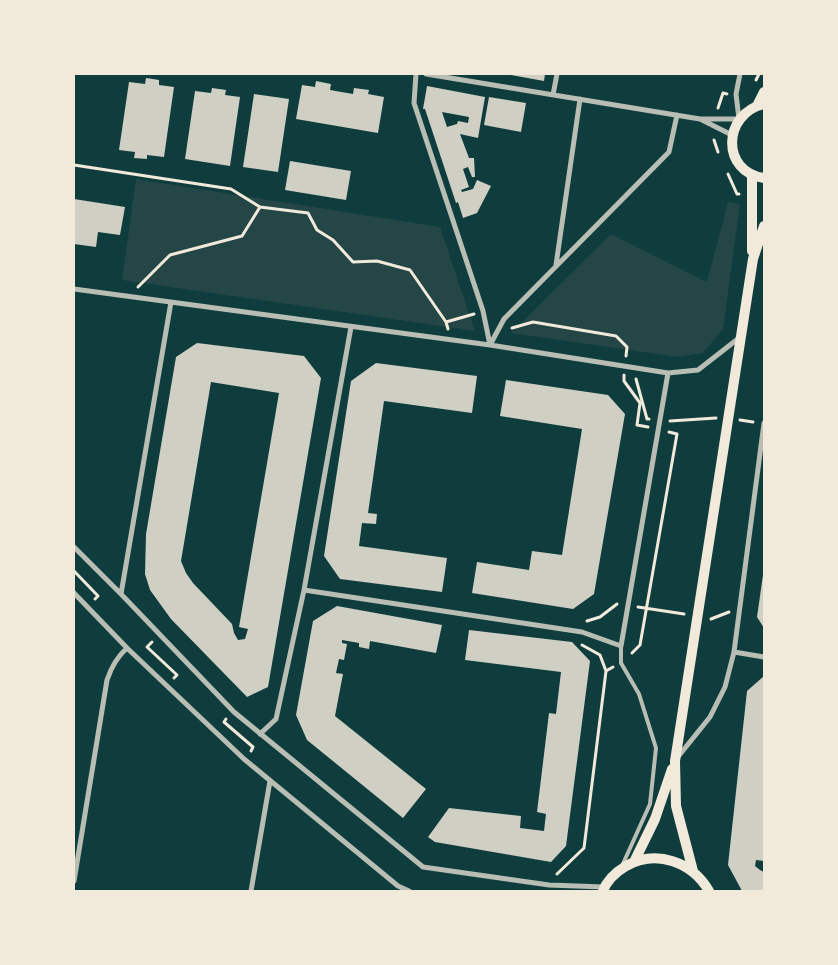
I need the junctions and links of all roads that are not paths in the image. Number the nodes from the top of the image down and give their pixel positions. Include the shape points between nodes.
1 (416, 74) edge
2 (426, 74) edge
3 (557, 74) edge
4 (740, 74) edge
5 (764, 92) edge
6 (553, 95) junction
7 (580, 99) junction
8 (761, 105) edge
9 (677, 116) junction
10 (739, 118) junction
11 (700, 119) junction
12 (732, 135) junction
13 (752, 175) junction
14 (764, 178) edge
15 (764, 226) edge
16 (753, 259) junction
17 (556, 265) junction
18 (74, 289) edge
19 (171, 302) junction
20 (351, 326) junction
21 (740, 338) junction
22 (490, 345) junction
23 (668, 373) junction
24 (764, 424) edge
25 (74, 547) edge
26 (304, 590) junction
27 (74, 593) edge
28 (121, 594) junction
29 (621, 646) junction
30 (127, 648) junction
31 (734, 652) junction
32 (764, 657) edge
33 (260, 734) junction
34 (675, 761) junction
35 (270, 781) junction
36 (634, 862) junction
37 (620, 870) junction
38 (693, 871) junction
39 (74, 881) edge
40 (604, 889) edge
41 (251, 891) edge
42 (410, 891) edge
43 (709, 891) edge

1 - 22 street via 414,103 483,311
2 - 6 street
3 - 6 street
4 - 10 street via 736,94
5 - 8 main road
6 - 7 street
7 - 9 street
7 - 17 street
8 - 10 main road
9 - 11 street
9 - 17 street via 669,152
10 - 11 street
10 - 12 main road
11 - 12 street
12 - 13 main road via 736,158
13 - 14 main road
13 - 16 main road
15 - 16 main road
16 - 21 main road
17 - 22 street via 504,319
18 - 19 street
19 - 20 street
19 - 28 street
20 - 22 street
20 - 26 street
21 - 23 street via 698,370
21 - 34 main road
22 - 23 street
23 - 29 street
24 - 31 street
25 - 28 street
26 - 29 street via 582,632
26 - 33 street via 276,719
27 - 30 street
28 - 33 street via 234,712
29 - 37 lane via 621,663 639,694 656,748 650,804
30 - 35 street
30 - 39 street via 107,680
31 - 32 street
31 - 34 street via 725,687 710,717
33 - 40 street via 422,867 549,885
34 - 36 main road via 655,820
34 - 38 main road via 676,806
35 - 41 street
35 - 42 street via 398,886
36 - 37 main road
36 - 38 main road via 664,858
37 - 40 main road
38 - 43 main road

